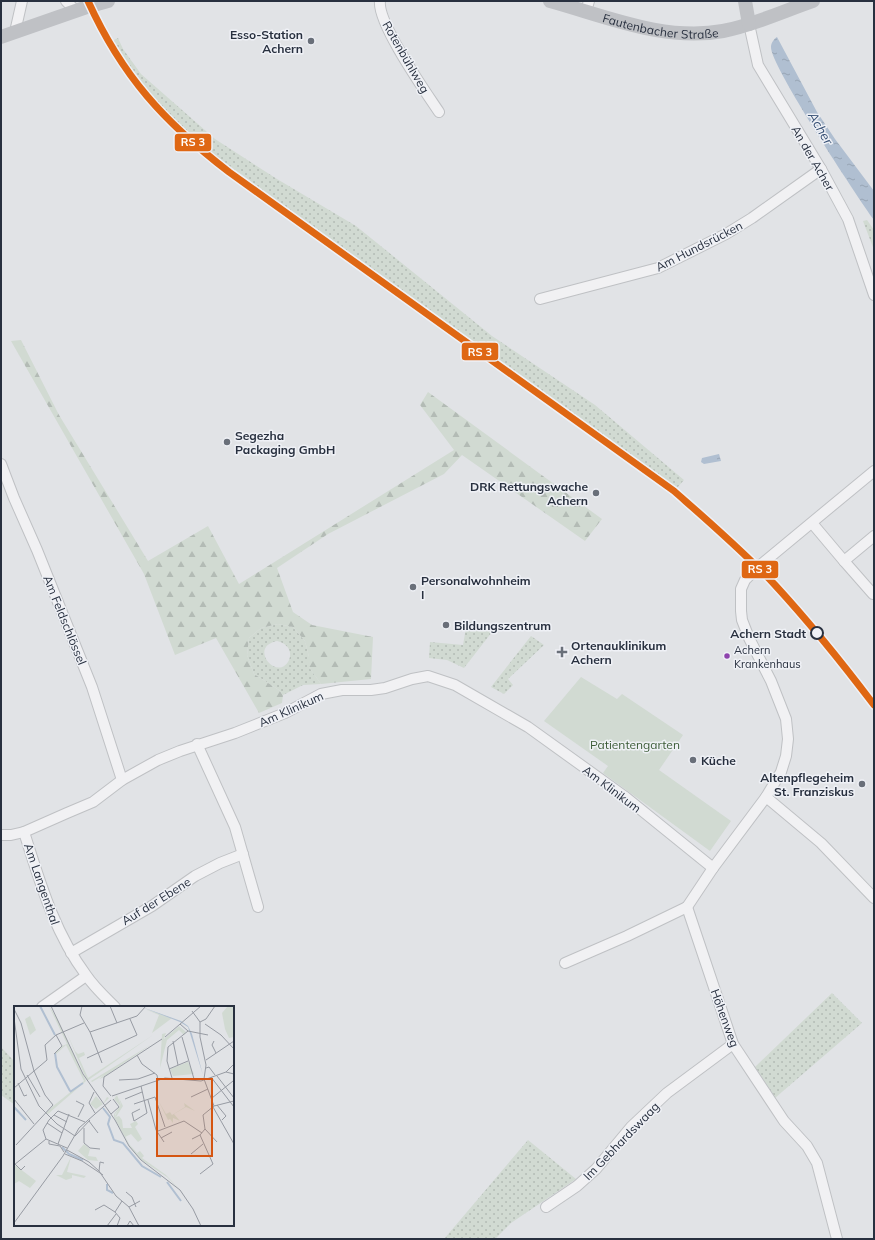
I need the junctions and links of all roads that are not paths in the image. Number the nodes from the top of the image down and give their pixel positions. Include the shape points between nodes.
1 (22, 1) edge
2 (66, 1) edge
3 (108, 1) edge
4 (380, 1) edge
5 (550, 1) edge
6 (745, 1) edge
7 (813, 1) edge
8 (588, 6) edge
9 (76, 10) junction
10 (749, 24) junction
11 (15, 32) junction
12 (1, 37) edge
13 (439, 112) dead end
14 (821, 169) junction
15 (874, 295) edge
16 (540, 299) dead end
17 (1, 464) edge
18 (874, 471) edge
19 (812, 523) junction
20 (874, 536) edge
21 (844, 561) junction
22 (873, 594) dead end
23 (197, 744) junction
24 (122, 780) junction
25 (766, 797) junction
26 (24, 832) junction
27 (1, 835) edge
28 (243, 854) junction
29 (713, 868) junction
30 (874, 898) edge
31 (258, 907) dead end
32 (687, 907) junction
33 (71, 953) junction
34 (565, 963) dead end
35 (86, 976) junction
36 (43, 1006) edge
37 (114, 1006) edge
38 (733, 1044) junction
39 (546, 1207) dead end
40 (837, 1239) edge

1 - 11 street
2 - 9 street
3 - 9 street
4 - 13 street, Rotenbühlweg via 385,24
5 - 8 street, Fautenbacher Straße
6 - 10 street
7 - 10 street, Fautenbacher Straße
8 - 10 street, Fautenbacher Straße via 633,25 655,30 691,34 724,31
9 - 11 street
10 - 14 street, An der Acher via 758,65
11 - 12 street
14 - 15 street, An der Acher via 848,219
14 - 16 street, Am Hundsrücken via 726,234 658,268
17 - 24 street, Am Feldschlössel via 92,687
18 - 19 street
19 - 21 street
19 - 25 street via 750,575 741,589 742,620 786,719 786,756 781,772
20 - 21 street
21 - 22 street
23 - 24 street, Am Klinikum via 158,760
23 - 28 street via 235,827
23 - 29 street, Am Klinikum via 235,733 285,713 321,694 342,690 385,688 412,678 428,676 459,687 528,727 624,796
24 - 26 street, Am Klinikum via 93,802
25 - 29 street
25 - 30 street via 821,843
26 - 27 street, Am Klinikum
26 - 33 street, Am Langenthal via 46,901
28 - 31 street
28 - 33 street, Auf der Ebene via 195,876 152,906
29 - 32 street
32 - 34 street
32 - 38 street, Höhenweg
33 - 35 street, Am Langenthal
35 - 36 street
35 - 37 street, Am Langenthal
38 - 39 street, Im Gebhardswaag via 667,1093 631,1127 596,1169 577,1186
38 - 40 street, Höhenweg via 784,1121 807,1146 817,1163

